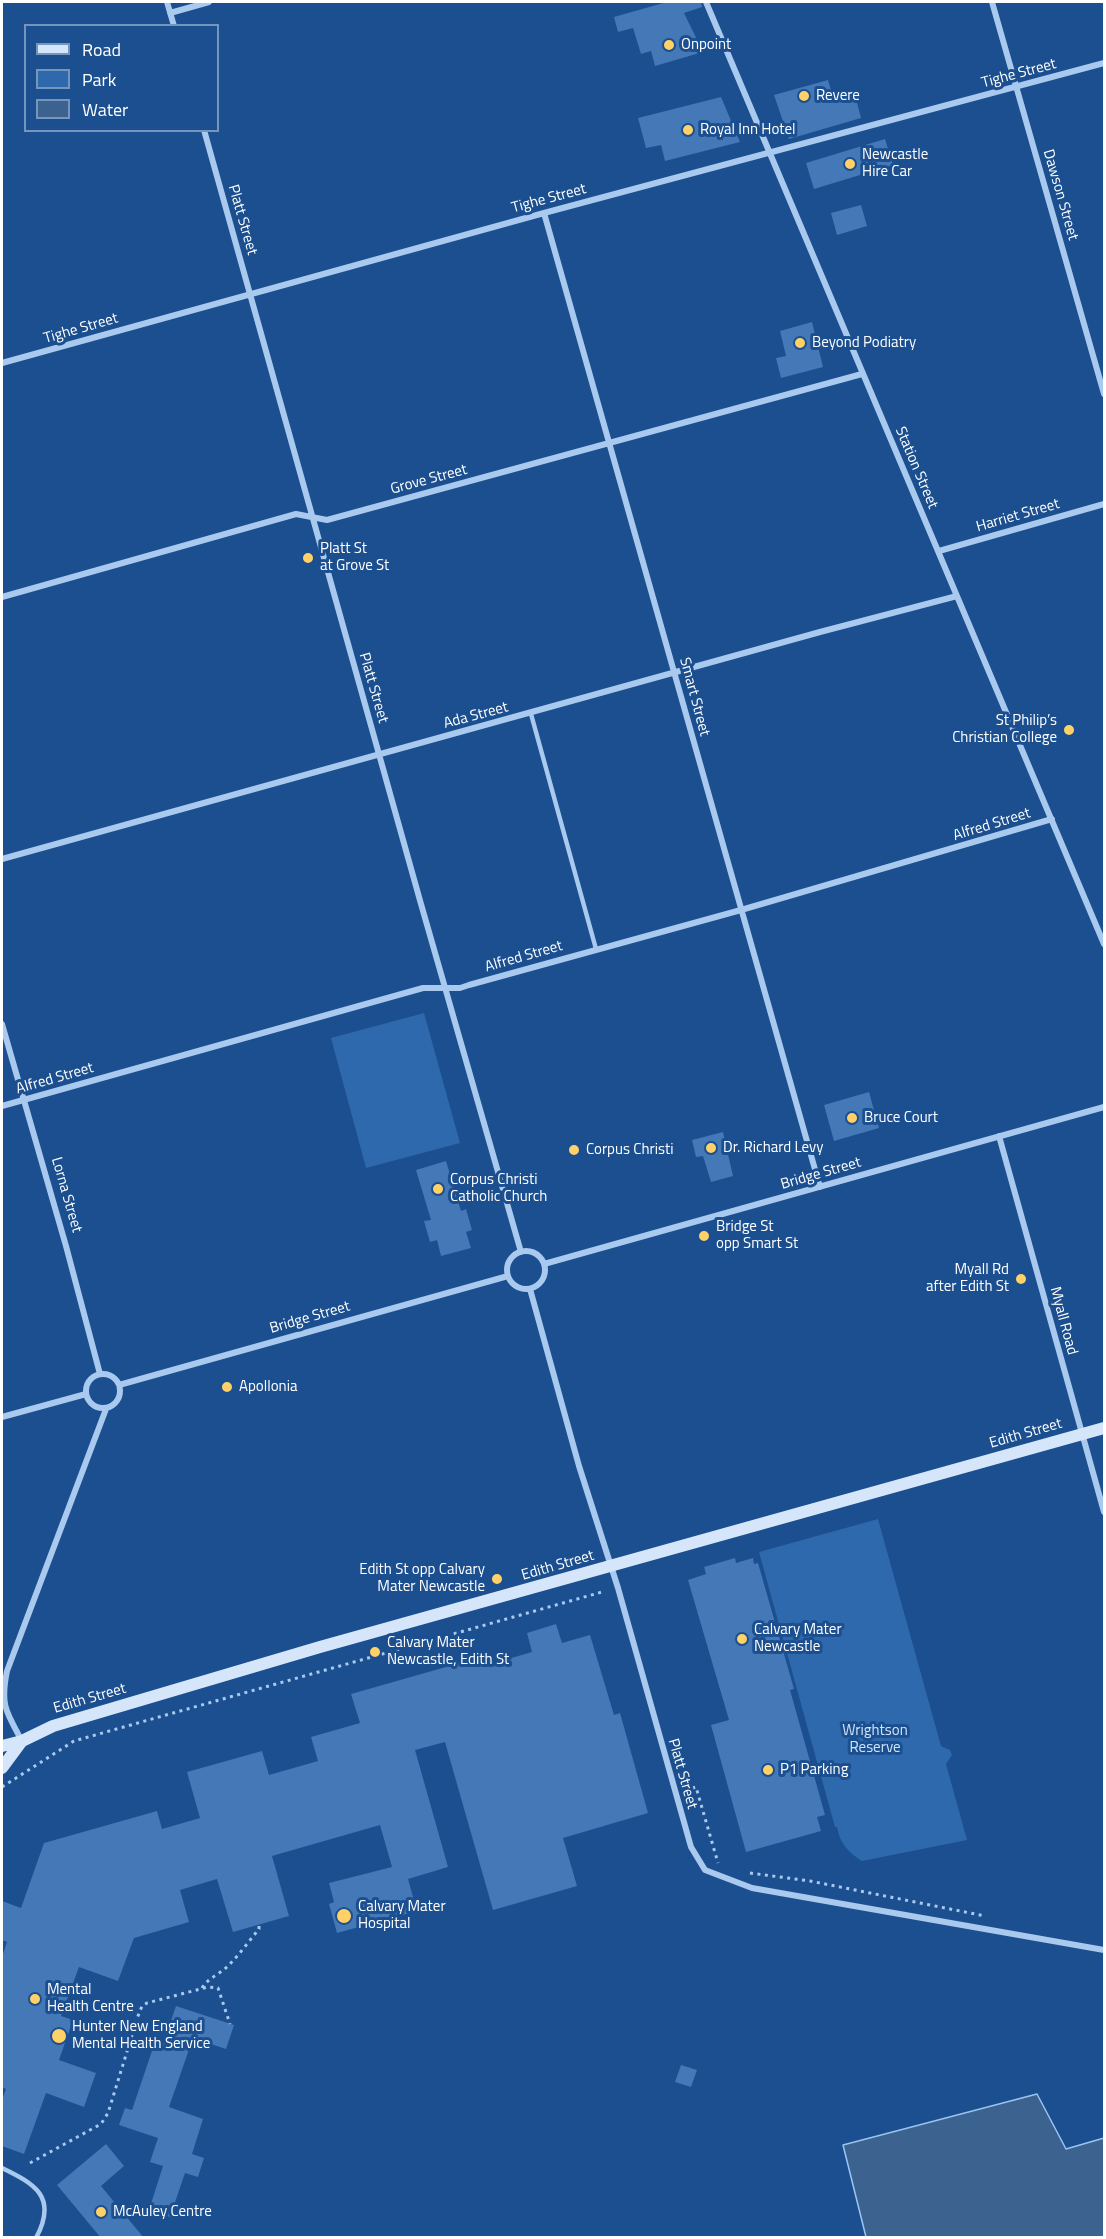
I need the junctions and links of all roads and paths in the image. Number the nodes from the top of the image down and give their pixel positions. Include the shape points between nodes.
1 (167, 2) edge
2 (209, 2) edge
3 (706, 2) edge
4 (992, 2) edge
5 (170, 13) junction
6 (173, 24) edge
7 (1104, 63) edge
8 (1016, 87) junction
9 (205, 132) edge
10 (770, 153) junction
11 (544, 213) junction
12 (251, 294) junction
13 (2, 363) edge
14 (1101, 370) edge
15 (862, 374) junction
16 (1104, 394) edge
17 (609, 443) junction
18 (1104, 504) edge
19 (313, 518) junction
20 (939, 551) junction
21 (957, 596) junction
22 (2, 597) edge
23 (675, 672) junction
24 (531, 714) junction
25 (380, 755) junction
26 (1052, 819) junction
27 (2, 859) edge
28 (741, 910) junction
29 (1104, 944) edge
30 (596, 950) junction
31 (444, 987) junction
32 (2, 1024) edge
33 (23, 1100) junction
34 (2, 1106) edge
35 (1104, 1107) edge
36 (999, 1136) junction
37 (820, 1187) junction
38 (521, 1251) junction
39 (544, 1264) junction
40 (508, 1276) junction
41 (530, 1288) junction
42 (100, 1374) junction
43 (119, 1385) junction
44 (86, 1394) junction
45 (106, 1409) junction
46 (2, 1417) edge
47 (1104, 1428) edge
48 (1081, 1434) junction
49 (1104, 1512) edge
50 (611, 1566) junction
51 (602, 1592) dead end
52 (7, 1671) junction
53 (2, 1679) edge
54 (22, 1741) junction
55 (2, 1746) edge
56 (2, 1768) edge
57 (2, 1787) edge
58 (696, 1787) dead end
59 (718, 1864) dead end
60 (748, 1873) dead end
61 (992, 1917) dead end
62 (259, 1924) dead end
63 (1104, 1950) edge
64 (201, 1989) junction
65 (230, 2024) dead end
66 (30, 2163) dead end
67 (2, 2168) edge
68 (36, 2238) edge

1 - 5 street
2 - 5 street
3 - 10 street, Station Street
4 - 8 street, Dawson Street
5 - 6 street
7 - 8 street, Tighe Street
8 - 10 street, Tighe Street
8 - 14 street, Dawson Street
9 - 12 street, Platt Street
10 - 11 street, Tighe Street
10 - 15 street, Station Street
11 - 12 street, Tighe Street
11 - 17 street, Smart Street
12 - 13 street, Tighe Street
12 - 19 street, Platt Street
14 - 16 street, Dawson Street
15 - 17 street, Grove Street
15 - 20 street, Station Street
17 - 19 street, Grove Street via 327,520
17 - 23 street, Smart Street
18 - 20 street, Harriet Street
19 - 22 street, Grove Street via 297,514
19 - 25 street, Platt Street
20 - 21 street, Station Street
21 - 23 street, Ada Street
21 - 26 street, Station Street
23 - 24 street, Ada Street
23 - 28 street, Smart Street
24 - 25 street, Ada Street
24 - 30 lane
25 - 27 street, Ada Street
25 - 31 street, Platt Street
26 - 28 street, Alfred Street
26 - 29 street, Station Street
28 - 30 street, Alfred Street
28 - 37 street, Smart Street
30 - 31 street, Alfred Street via 460,988
31 - 33 street, Alfred Street via 423,988
31 - 38 street, Platt Street
32 - 33 street, Lorna Street
33 - 34 street, Alfred Street
33 - 42 street, Lorna Street
35 - 36 street, Bridge Street
36 - 37 street, Bridge Street
36 - 48 street, Myall Road
37 - 39 street, Bridge Street
38 - 39 street via 532,1252
38 - 40 street via 509,1261
39 - 41 street via 543,1277
40 - 41 street via 517,1287
40 - 43 street, Bridge Street
41 - 50 street, Platt Street
42 - 43 street via 109,1375
42 - 44 street via 88,1381
43 - 45 street via 118,1400
44 - 45 street via 93,1406
44 - 46 street
45 - 52 street
47 - 48 main road, Edith Street
48 - 49 street, Myall Road
48 - 50 main road, Edith Street
50 - 54 main road, Edith Street via 46,1728
50 - 63 street, Platt Street via 691,1847 705,1870 752,1888
51 - 57 path via 74,1742
52 - 53 street
52 - 54 street via 3,1703
54 - 55 main road
54 - 56 main road
58 - 59 path
60 - 61 path via 810,1881
62 - 64 path via 231,1963 210,1977
64 - 65 path via 218,1988
64 - 66 path via 142,2006 108,2113 101,2124
67 - 68 lane via 40,2193 44,2216

